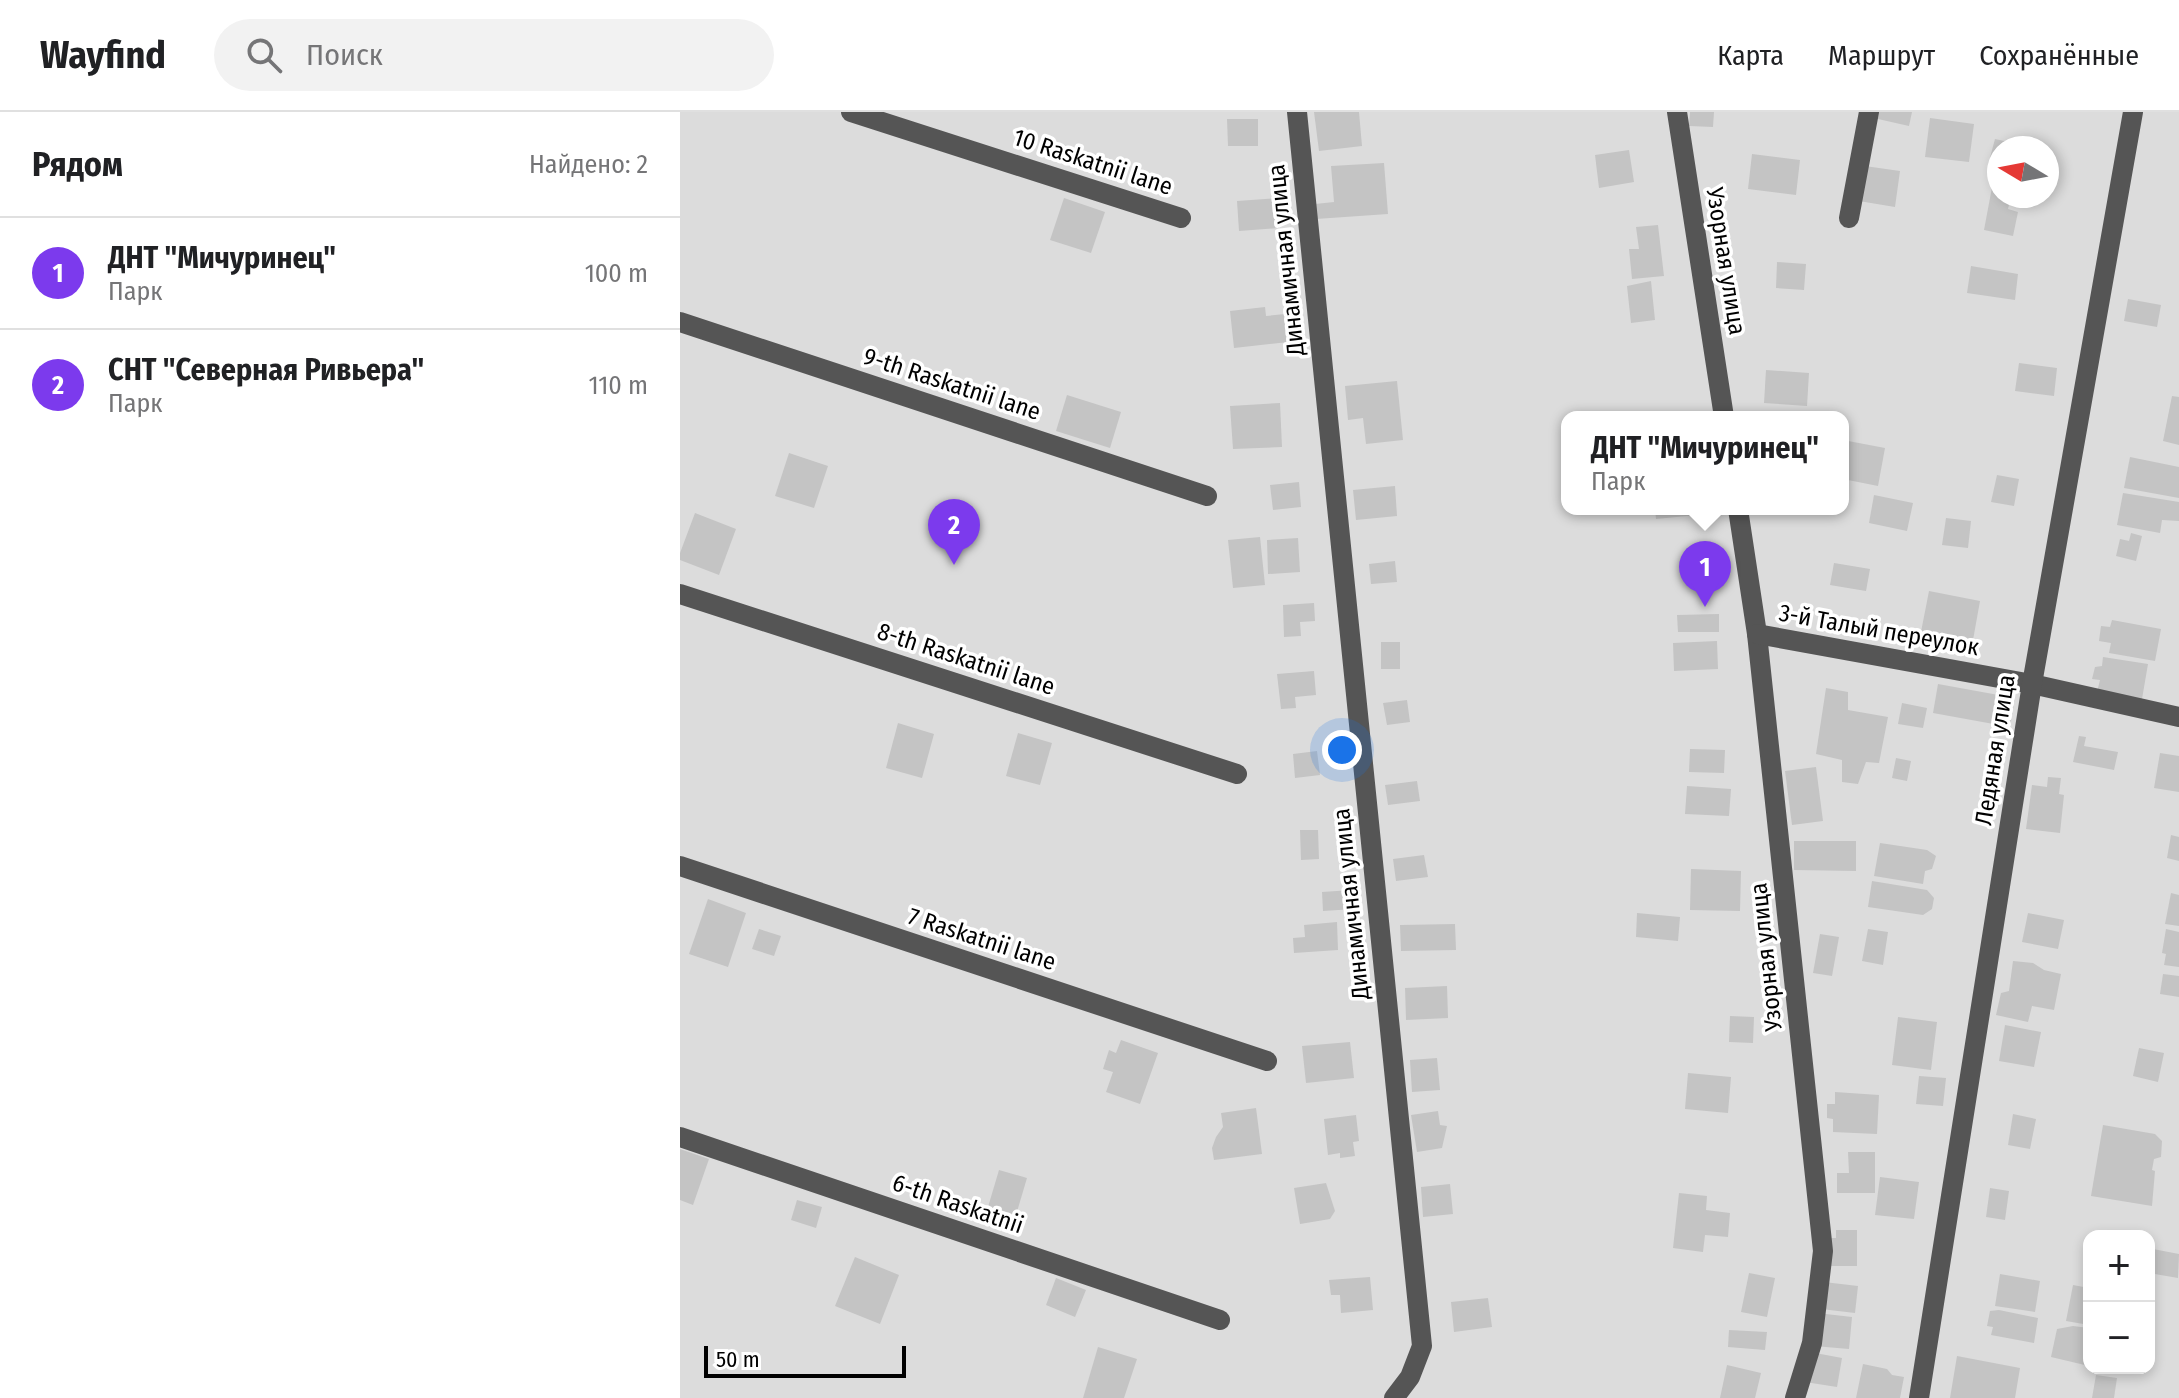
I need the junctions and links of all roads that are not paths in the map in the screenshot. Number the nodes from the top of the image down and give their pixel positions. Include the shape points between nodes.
1 (851, 112) edge
2 (1297, 112) edge
3 (1677, 112) edge
4 (1869, 112) edge
5 (2133, 112) edge
6 (1181, 218) dead end
7 (1849, 218) dead end
8 (680, 322) edge
9 (1723, 411) edge
10 (1207, 496) dead end
11 (1739, 515) edge
12 (680, 594) edge
13 (1757, 634) junction
14 (2032, 684) junction
15 (2179, 717) edge
16 (1237, 774) dead end
17 (680, 866) edge
18 (1267, 1061) dead end
19 (680, 1137) edge
20 (1220, 1320) dead end
21 (1394, 1398) edge
22 (1795, 1398) edge
23 (1919, 1398) edge

1 - 6 street, 10 Raskatnii lane
2 - 21 street, Динамичная улица via 1422,1346 1410,1377
3 - 9 street, Узорная улица
4 - 7 street
5 - 14 street, Ледяная улица
8 - 10 street, 9-th Raskatnii lane
11 - 13 street, Узорная улица
12 - 16 street, 8-th Raskatnii lane
13 - 14 street, 3-й Талый переулок
13 - 22 street, Узорная улица via 1823,1251 1812,1343
14 - 15 street, 3-й Талый переулок
14 - 23 street, Ледяная улица
17 - 18 street, 7 Raskatnii lane
19 - 20 street, 6-th Raskatnii

